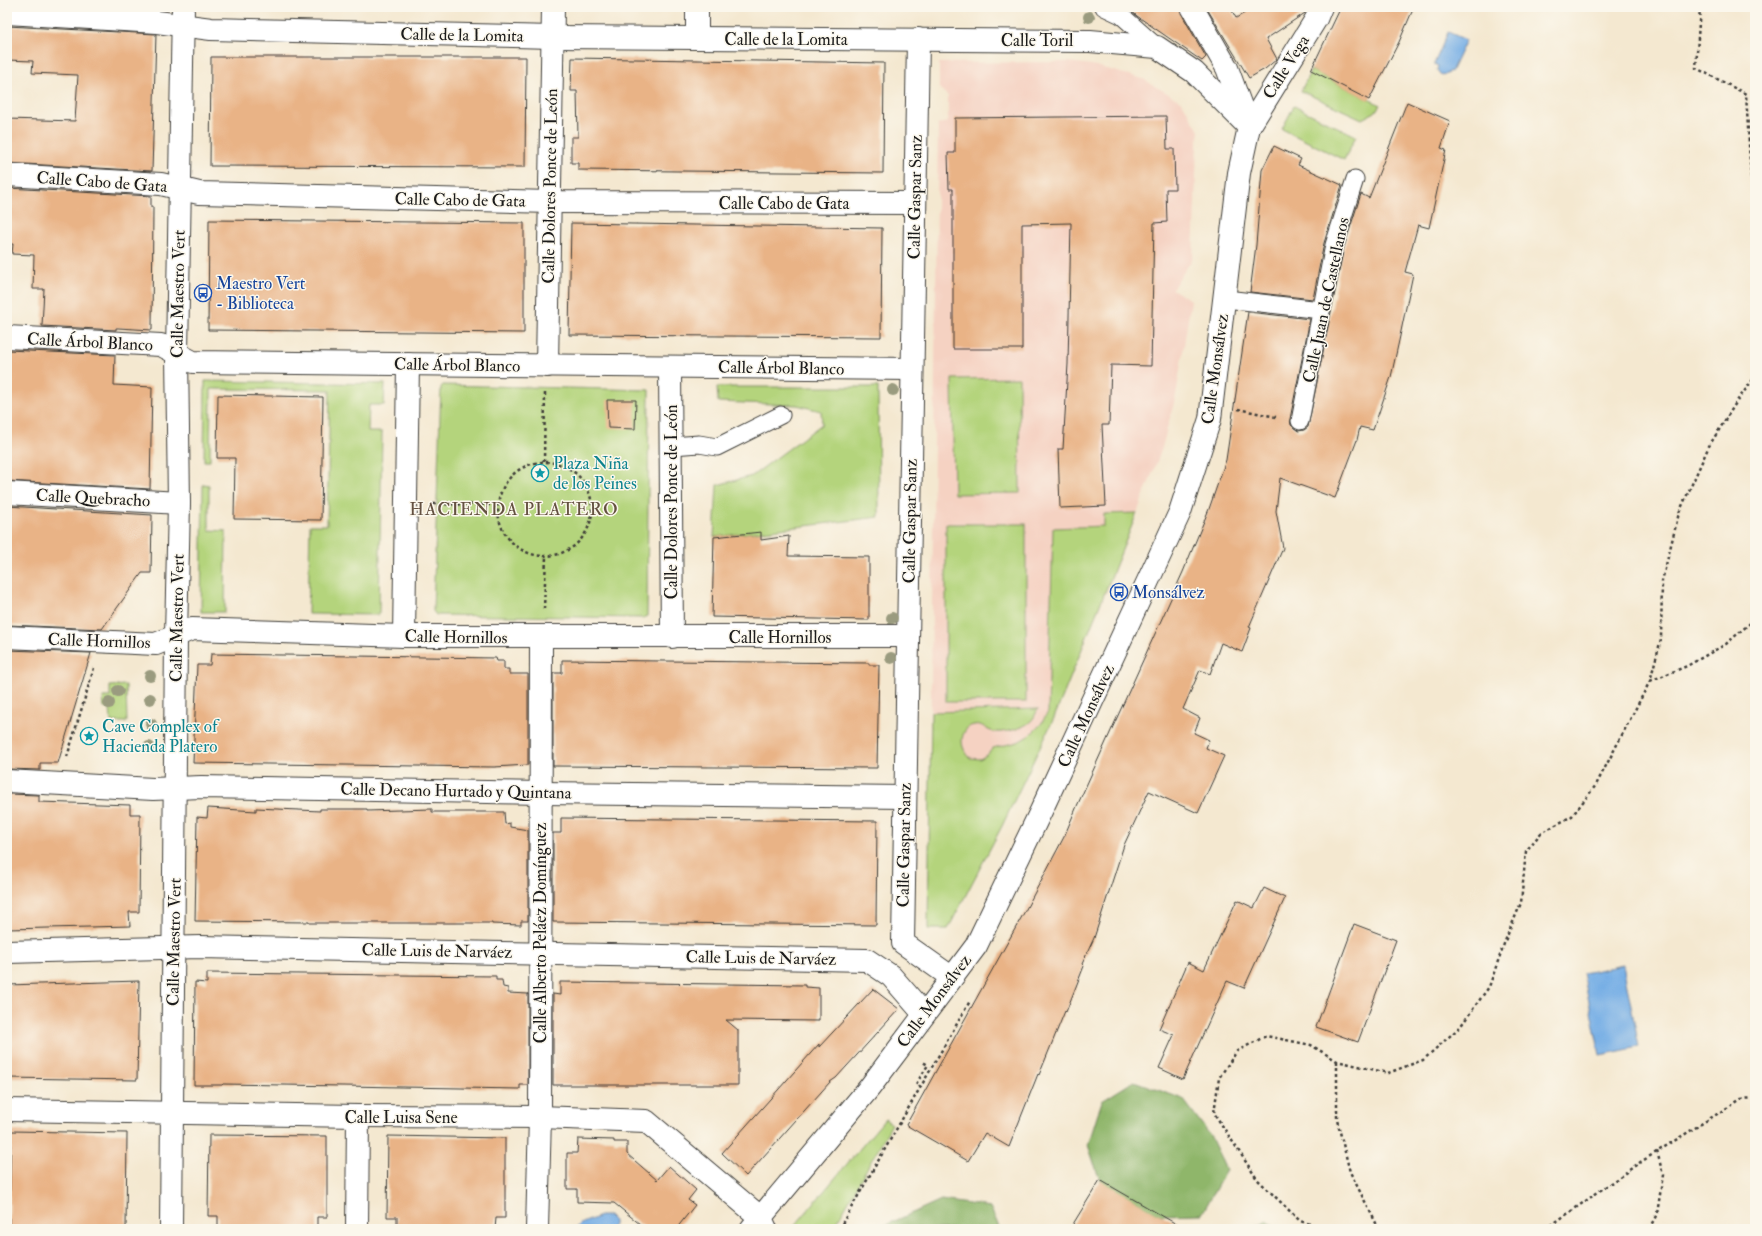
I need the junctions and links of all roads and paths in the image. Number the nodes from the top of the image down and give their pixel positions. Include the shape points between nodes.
1 (553, 7) edge
2 (697, 7) edge
3 (1104, 7) edge
4 (1192, 7) edge
5 (1700, 7) edge
6 (1316, 11) edge
7 (7, 13) edge
8 (183, 16) edge
9 (553, 37) junction
10 (697, 38) junction
11 (918, 40) junction
12 (1157, 47) junction
13 (1249, 127) junction
14 (7, 175) edge
15 (1356, 179) dead end
16 (180, 188) junction
17 (1755, 190) edge
18 (550, 202) junction
19 (915, 203) junction
20 (1226, 299) junction
21 (1321, 310) junction
22 (7, 337) edge
23 (177, 354) junction
24 (408, 364) junction
25 (670, 367) junction
26 (912, 369) junction
27 (546, 376) junction
28 (1755, 377) edge
29 (1212, 404) junction
30 (781, 415) dead end
31 (1300, 421) joint
32 (672, 446) junction
33 (544, 462) junction
34 (7, 493) edge
35 (179, 503) junction
36 (406, 504) junction
37 (498, 505) junction
38 (546, 556) junction
39 (1755, 619) edge
40 (176, 636) junction
41 (404, 636) junction
42 (908, 636) junction
43 (7, 637) edge
44 (541, 637) junction
45 (672, 637) junction
46 (105, 642) junction
47 (1650, 681) junction
48 (7, 781) edge
49 (59, 784) junction
50 (176, 788) junction
51 (541, 793) junction
52 (905, 797) junction
53 (903, 943) junction
54 (174, 947) junction
55 (7, 952) edge
56 (540, 954) junction
57 (867, 960) junction
58 (951, 978) junction
59 (973, 996) dead end
60 (924, 1014) junction
61 (1337, 1061) junction
62 (923, 1073) dead end
63 (921, 1087) junction
64 (1755, 1098) edge
65 (7, 1110) edge
66 (172, 1113) junction
67 (358, 1116) junction
68 (540, 1117) junction
69 (1657, 1151) junction
70 (759, 1225) edge
71 (170, 1229) edge
72 (357, 1229) edge
73 (537, 1229) edge
74 (839, 1229) edge
75 (1327, 1229) edge
76 (1379, 1229) edge
77 (1546, 1229) edge
78 (1649, 1229) edge

1 - 9 street, Calle Dolores Ponce de León
2 - 10 street
3 - 12 lane, Calle Toril via 1121,15
4 - 13 street via 1227,68
5 - 17 path via 1696,68 1746,94 1751,178
6 - 13 street, Calle Vega
7 - 8 street, Calle de la Lomita via 157,22
8 - 9 street, Calle de la Lomita via 211,29
8 - 16 street, Calle Maestro Vert
9 - 10 street, Calle de la Lomita
9 - 18 street, Calle Dolores Ponce de León
10 - 11 street, Calle de la Lomita
11 - 12 street, Calle Toril via 1090,41
11 - 19 street, Calle Gaspar Sanz
12 - 13 street, Calle Toril via 1194,72
13 - 20 street, Calle Monsálvez via 1239,173
14 - 16 street, Calle Cabo de Gata via 162,184
15 - 21 lane, Calle Juan de Castellanos via 1334,245
16 - 18 street, Calle Cabo de Gata via 199,193
16 - 23 street, Calle Maestro Vert
18 - 19 street, Calle Cabo de Gata
18 - 27 street, Calle Dolores Ponce de León
19 - 26 street, Calle Gaspar Sanz
20 - 21 lane
20 - 29 street, Calle Monsálvez
21 - 31 lane, Calle Juan de Castellanos
22 - 23 street, Calle Árbol Blanco via 161,345
23 - 24 street, Calle Árbol Blanco via 193,362
23 - 35 street, Calle Maestro Vert
24 - 27 street, Calle Árbol Blanco
24 - 36 street
25 - 26 street, Calle Árbol Blanco
25 - 27 street, Calle Árbol Blanco
25 - 32 street, Calle Dolores Ponce de León
26 - 42 street, Calle Gaspar Sanz
27 - 33 path
28 - 47 path via 1709,446 1679,513 1662,581 1661,639
29 - 31 path
29 - 58 street, Calle Monsálvez via 1210,419 1180,512 984,932
30 - 32 lane via 717,447 699,444
32 - 45 street, Calle Dolores Ponce de León
33 - 37 path via 530,465 517,472 507,482
33 - 38 path via 559,464 583,481 590,494 592,508 590,523 584,536 573,547 560,554
34 - 35 street, Calle Quebracho
35 - 40 street, Calle Maestro Vert
36 - 37 path
36 - 41 street
37 - 38 path via 501,524 518,548 531,554
38 - 44 path
39 - 47 path via 1726,644 1687,666
40 - 41 street, Calle Hornillos via 192,630
40 - 46 street, Calle Hornillos via 156,644
40 - 50 street, Calle Maestro Vert
41 - 44 street, Calle Hornillos
42 - 45 street, Calle Hornillos
42 - 52 street, Calle Gaspar Sanz
43 - 46 street, Calle Hornillos
44 - 45 street, Calle Hornillos
44 - 51 street, Calle Alberto Peláez Domínguez
46 - 49 path via 98,655
47 - 61 path via 1596,784 1572,816 1541,833 1526,852 1521,904 1489,987 1460,1027 1423,1060 1388,1073
48 - 49 street, Calle Decano Hurtado y Quintana
49 - 50 street, Calle Decano Hurtado y Quintana
50 - 51 street, Calle Decano Hurtado y Quintana
50 - 54 street, Calle Maestro Vert
51 - 52 street, Calle Decano Hurtado y Quintana
51 - 56 street, Calle Alberto Peláez Domínguez
52 - 53 street, Calle Gaspar Sanz
53 - 57 street, Calle Luis de Narváez via 887,953
53 - 58 street
54 - 55 street, Calle Luis de Narváez
54 - 56 street, Calle Luis de Narváez
54 - 66 street, Calle Maestro Vert
56 - 57 street, Calle Luis de Narváez
56 - 68 street, Calle Alberto Peláez Domínguez
57 - 60 street via 892,976
58 - 60 street, Calle Monsálvez
59 - 63 path
60 - 70 street, Calle Monsálvez via 870,1087
61 - 75 path via 1311,1045 1266,1036 1237,1051 1223,1071 1219,1078 1214,1112 1257,1179 1300,1221
61 - 76 path via 1337,1120 1350,1172
62 - 63 path via 916,1084
63 - 74 path
64 - 69 path via 1741,1099
65 - 66 street, Calle Luisa Sene
66 - 67 street, Calle Luisa Sene
66 - 71 street, Calle Maestro Vert
67 - 68 street, Calle Luisa Sene
67 - 72 street
68 - 70 street, Calle Luisa Sene via 646,1121
68 - 73 street, Calle Alberto Peláez Domínguez
69 - 77 path
69 - 78 path via 1663,1174 1657,1214

